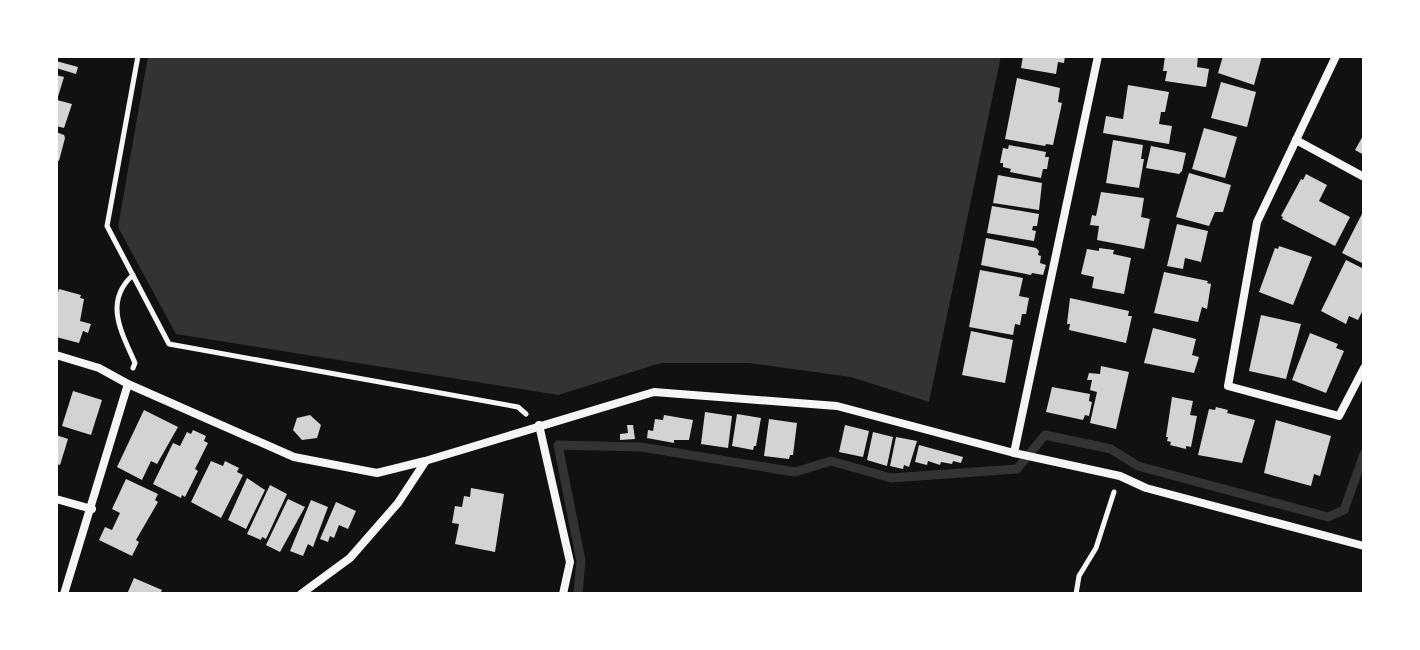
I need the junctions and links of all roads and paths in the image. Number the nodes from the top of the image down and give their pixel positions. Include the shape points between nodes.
1 (138, 56) edge
2 (1098, 56) edge
3 (1336, 56) edge
4 (1296, 140) junction
5 (1364, 177) edge
6 (133, 275) junction
7 (56, 355) edge
8 (1364, 368) edge
9 (128, 384) junction
10 (539, 425) junction
11 (1014, 453) junction
12 (425, 461) junction
13 (1120, 476) junction
14 (56, 499) edge
15 (92, 509) junction
16 (1364, 546) edge
17 (64, 594) edge
18 (301, 594) edge
19 (563, 594) edge
20 (1076, 594) edge

1 - 6 path via 107,226
2 - 11 street
3 - 4 street
4 - 5 street
4 - 8 street via 1257,222 1228,386 1339,416
6 - 9 path via 116,302 116,320 135,363
6 - 10 path via 169,344 518,407
7 - 9 street via 99,368
9 - 12 street via 294,457 377,473
9 - 15 street
10 - 11 street via 654,392 837,406
10 - 12 street
10 - 19 street via 570,562
11 - 13 street
12 - 18 street via 398,503 350,558
13 - 16 street via 1146,488
13 - 20 path
14 - 15 street
15 - 17 street

